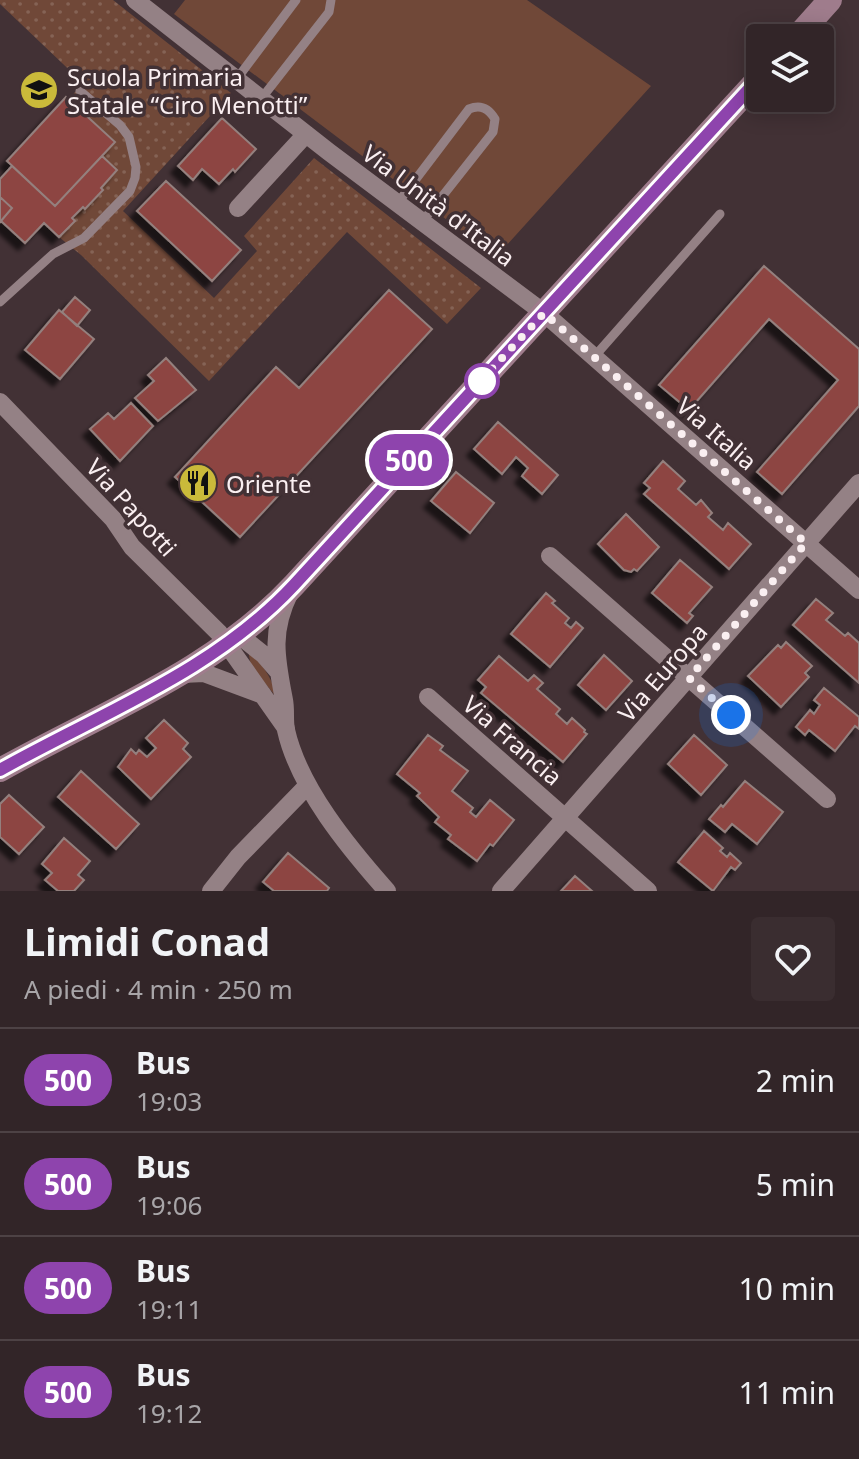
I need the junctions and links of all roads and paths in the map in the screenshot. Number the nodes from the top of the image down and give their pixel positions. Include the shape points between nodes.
1 (135, 0) edge
2 (296, 0) edge
3 (331, 0) edge
4 (830, 0) edge
5 (809, 24) edge
6 (236, 80) junction
7 (80, 91) dead end
8 (746, 92) edge
9 (261, 99) junction
10 (306, 134) junction
11 (397, 204) junction
12 (238, 208) dead end
13 (720, 214) dead end
14 (422, 222) junction
15 (0, 302) edge
16 (544, 313) junction
17 (594, 357) junction
18 (0, 402) edge
19 (859, 483) edge
20 (806, 543) junction
21 (550, 556) dead end
22 (294, 585) junction
23 (859, 590) edge
24 (234, 639) junction
25 (277, 670) junction
26 (182, 674) junction
27 (689, 678) junction
28 (263, 696) junction
29 (428, 697) dead end
30 (286, 728) junction
31 (0, 770) edge
32 (308, 785) junction
33 (827, 799) dead end
34 (566, 819) junction
35 (211, 891) edge
36 (387, 891) edge
37 (501, 891) edge
38 (648, 891) edge

1 - 6 street, Via Unità d'Italia
2 - 6 lane
3 - 9 lane via 329,12
4 - 5 main road
6 - 9 street, Via Unità d'Italia
7 - 15 lane via 129,137 135,178 130,191 84,238 53,254
8 - 16 main road
9 - 10 street, Via Unità d'Italia
10 - 11 street, Via Unità d'Italia
10 - 12 street
11 - 14 street, Via Unità d'Italia
11 - 14 lane via 469,109 487,110 495,119 493,132
13 - 17 lane
14 - 16 street, Via Unità d'Italia
16 - 17 street, Via Italia
16 - 22 main road
17 - 20 street, Via Italia
18 - 24 street, Via Papotti via 113,519 132,547
19 - 20 street, Via Europa
20 - 23 street, Via Italia
20 - 27 street, Via Europa
21 - 27 street
22 - 24 main road
22 - 25 street via 279,618
24 - 25 street
24 - 26 main road
24 - 28 street
25 - 30 street
26 - 28 street via 204,673
26 - 31 main road
27 - 33 street
27 - 34 street, Via Europa
28 - 30 street
29 - 34 street, Via Francia
30 - 32 street
32 - 35 street
32 - 36 street
34 - 37 street, Via Europa
34 - 38 street, Via Francia

